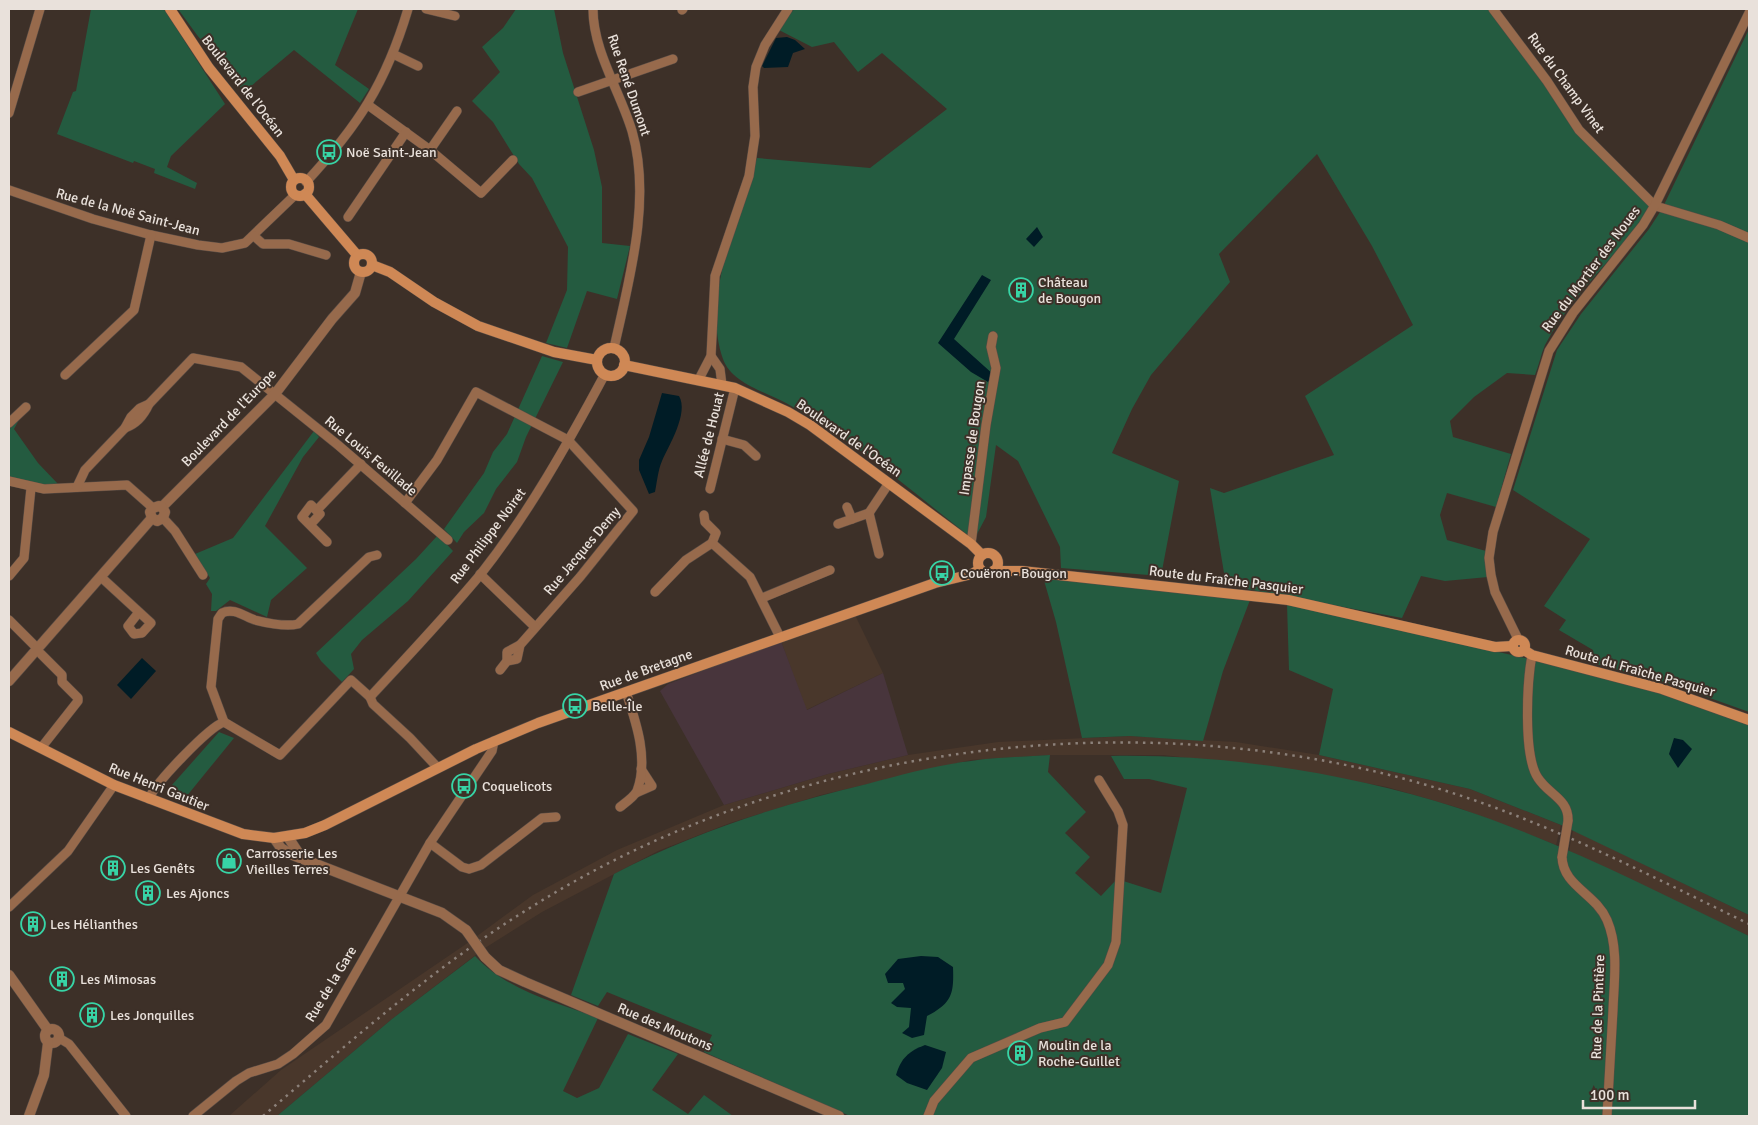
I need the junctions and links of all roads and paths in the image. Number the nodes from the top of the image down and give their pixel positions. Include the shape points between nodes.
1 (40, 9) edge
2 (170, 9) edge
3 (408, 9) edge
4 (426, 9) edge
5 (593, 9) edge
6 (788, 9) edge
7 (1493, 9) edge
8 (1749, 13) edge
9 (455, 16) dead end
10 (393, 54) junction
11 (673, 59) dead end
12 (418, 66) dead end
13 (613, 80) junction
14 (578, 92) dead end
15 (368, 105) junction
16 (457, 111) dead end
17 (9, 113) edge
18 (406, 132) junction
19 (430, 150) junction
20 (513, 160) dead end
21 (294, 180) junction
22 (306, 182) junction
23 (9, 190) edge
24 (300, 194) junction
25 (1656, 205) junction
26 (348, 217) dead end
27 (152, 235) junction
28 (254, 236) junction
29 (1749, 238) edge
30 (326, 255) dead end
31 (357, 255) junction
32 (372, 266) junction
33 (361, 272) junction
34 (992, 336) dead end
35 (614, 348) junction
36 (711, 356) junction
37 (597, 360) junction
38 (624, 365) junction
39 (605, 374) junction
40 (64, 376) dead end
41 (699, 379) junction
42 (722, 385) junction
43 (735, 388) junction
44 (274, 394) junction
45 (26, 407) dead end
46 (9, 423) edge
47 (722, 439) junction
48 (568, 440) junction
49 (756, 456) dead end
50 (361, 464) junction
51 (9, 481) edge
52 (889, 483) junction
53 (77, 487) junction
54 (31, 488) junction
55 (710, 489) dead end
56 (406, 503) junction
57 (847, 507) dead end
58 (158, 513) junction
59 (868, 513) junction
60 (704, 515) dead end
61 (852, 519) junction
62 (838, 524) dead end
63 (448, 540) dead end
64 (327, 542) dead end
65 (712, 543) junction
66 (971, 544) junction
67 (879, 554) dead end
68 (982, 554) junction
69 (377, 555) dead end
70 (997, 559) junction
71 (980, 569) junction
72 (830, 570) dead end
73 (993, 571) junction
74 (1022, 571) junction
75 (480, 574) junction
76 (203, 575) dead end
77 (9, 576) edge
78 (102, 578) junction
79 (655, 592) dead end
80 (762, 598) junction
81 (139, 612) dead end
82 (9, 620) edge
83 (536, 627) junction
84 (780, 637) junction
85 (1515, 643) junction
86 (40, 651) junction
87 (1528, 652) junction
88 (500, 670) dead end
89 (9, 681) edge
90 (626, 692) junction
91 (370, 697) junction
92 (1749, 720) edge
93 (224, 722) junction
94 (9, 732) edge
95 (494, 741) junction
96 (41, 748) junction
97 (438, 768) junction
98 (641, 769) junction
99 (1099, 780) dead end
100 (114, 785) junction
101 (636, 793) junction
102 (149, 799) junction
103 (620, 807) dead end
104 (556, 817) dead end
105 (288, 837) junction
106 (274, 838) junction
107 (430, 843) junction
108 (301, 857) junction
109 (399, 896) junction
110 (9, 907) edge
111 (9, 975) edge
112 (48, 1030) junction
113 (59, 1038) junction
114 (48, 1043) junction
115 (29, 1116) edge
116 (126, 1116) edge
117 (193, 1116) edge
118 (839, 1116) edge
119 (928, 1116) edge
120 (1607, 1116) edge

1 - 17 street
2 - 21 main road, Boulevard de l'Océan via 209,68 274,148
3 - 10 street
4 - 9 street
5 - 13 street, Rue René Dumont via 597,37
6 - 36 street via 765,45 756,67 754,153 715,276
7 - 25 street, Rue du Champ Vinet via 1579,130
8 - 25 street, Rue du Mortier des Noues
10 - 12 street
10 - 15 street
11 - 13 street
13 - 14 street
13 - 35 street, Rue René Dumont via 632,133 638,168 639,212 634,254
15 - 18 street
15 - 22 street via 340,145
16 - 19 street
18 - 19 street
18 - 26 street
19 - 20 street via 472,190 481,193
21 - 22 main road
21 - 24 main road via 291,186
22 - 24 main road via 308,189
23 - 27 street, Rue de la Noë Saint-Jean
24 - 28 street, Rue de la Noë Saint-Jean
24 - 31 main road
25 - 29 street, Rue du Champ Vinet
25 - 85 street, Rue du Mortier des Noues via 1555,338 1536,390 1493,532 1489,558 1495,592
27 - 28 street, Rue de la Noë Saint-Jean via 222,248 240,245
27 - 40 street via 134,310
28 - 30 street via 263,244 289,244
31 - 32 main road via 369,255
31 - 33 main road via 354,263
32 - 33 main road
32 - 37 main road via 383,269 478,326 554,352
33 - 44 street, Boulevard de l'Europe via 355,292
34 - 66 street, Impasse de Bougon via 996,368
35 - 37 main road via 603,350
35 - 38 main road via 624,356
36 - 41 street
36 - 42 street via 720,369
37 - 39 main road
38 - 39 main road via 617,374
38 - 41 main road, Boulevard de l'Océan
39 - 48 street, Rue Philippe Noiret
41 - 42 main road, Boulevard de l'Océan
42 - 43 main road, Boulevard de l'Océan
43 - 47 street, Allée de Houat
43 - 52 main road, Boulevard de l'Océan via 803,420
44 - 50 street, Rue Louis Feuillade
44 - 53 street, Rue Louis Feuillade via 241,367 193,358 149,404 140,408 85,470
44 - 58 street, Boulevard de l'Europe
45 - 46 street
47 - 49 street via 744,446
47 - 55 street, Allée de Houat
48 - 56 street, Rue Jacques Demy via 476,392 437,460
48 - 75 street, Rue Philippe Noiret via 541,488
48 - 83 street, Rue Jacques Demy via 633,511
50 - 56 street, Rue Louis Feuillade
50 - 64 street via 317,510 311,505 302,517
51 - 54 street
52 - 59 street
52 - 66 main road, Boulevard de l'Océan
53 - 54 street
53 - 58 street via 127,485
54 - 77 street via 24,558
56 - 63 street, Rue Louis Feuillade
57 - 61 street
58 - 76 street via 175,531
58 - 78 street, Boulevard de l'Europe
59 - 61 street
59 - 67 street
60 - 65 street via 705,522 716,533
61 - 62 street
65 - 79 street via 686,560
65 - 80 street via 746,571
66 - 68 main road, Boulevard de l'Océan
68 - 70 main road via 992,554
68 - 71 main road via 978,560
69 - 93 street via 369,557 298,624 258,621 230,610 222,612 218,619 211,687
70 - 73 main road
70 - 74 main road, Route du Fraîche Pasquier
71 - 73 main road via 986,573
71 - 84 main road, Rue de Bretagne
72 - 80 street
73 - 74 main road, Route du Fraîche Pasquier
74 - 85 main road, Route du Fraîche Pasquier via 1270,597 1496,647
75 - 83 street
75 - 91 street, Rue Philippe Noiret
78 - 81 street
78 - 86 street, Boulevard de l'Europe
80 - 84 street
82 - 86 street
83 - 88 street, Rue Jacques Demy via 520,645 517,659 507,661
84 - 90 main road, Rue de Bretagne
85 - 87 main road, Route du Fraîche Pasquier via 1518,652
86 - 89 street, Boulevard de l'Europe
86 - 96 street via 78,698
87 - 92 main road, Route du Fraîche Pasquier via 1662,689
87 - 120 street, Rue de la Pintière, bridge via 1532,762 1538,778 1566,805 1568,821 1562,857 1565,874 1591,896 1606,919 1613,942
90 - 95 main road, Rue de Bretagne
90 - 98 street via 641,746
91 - 93 street via 351,680 280,754
91 - 97 street
93 - 102 street via 200,739
94 - 96 main road, Rue Henri Gautier
95 - 97 main road, Rue de Bretagne
95 - 107 street, Rue de la Gare via 492,751
96 - 100 main road, Rue Henri Gautier
97 - 105 main road, Rue de Bretagne via 325,825
98 - 101 street
98 - 101 street via 652,786
99 - 119 street via 1118,811 1123,826 1116,942 1108,965 1065,1022 1040,1028 971,1058 934,1101
100 - 102 main road, Rue Henri Gautier
100 - 110 street via 68,851
101 - 103 street
102 - 106 main road, Rue Henri Gautier via 243,834
104 - 107 street via 542,818 481,865 469,869
105 - 106 main road, Rue de Bretagne
105 - 108 street
106 - 108 street via 281,848
107 - 109 street, Rue de la Gare
108 - 109 street
109 - 117 street, Rue de la Gare via 334,1012 316,1036 278,1064 249,1073 236,1081
109 - 118 street, Rue des Moutons, bridge via 442,913 466,930 485,957 499,970
111 - 112 street
112 - 113 street via 57,1031
112 - 114 street via 45,1036
113 - 114 street via 55,1043
113 - 116 street via 69,1044
114 - 115 street via 44,1075

